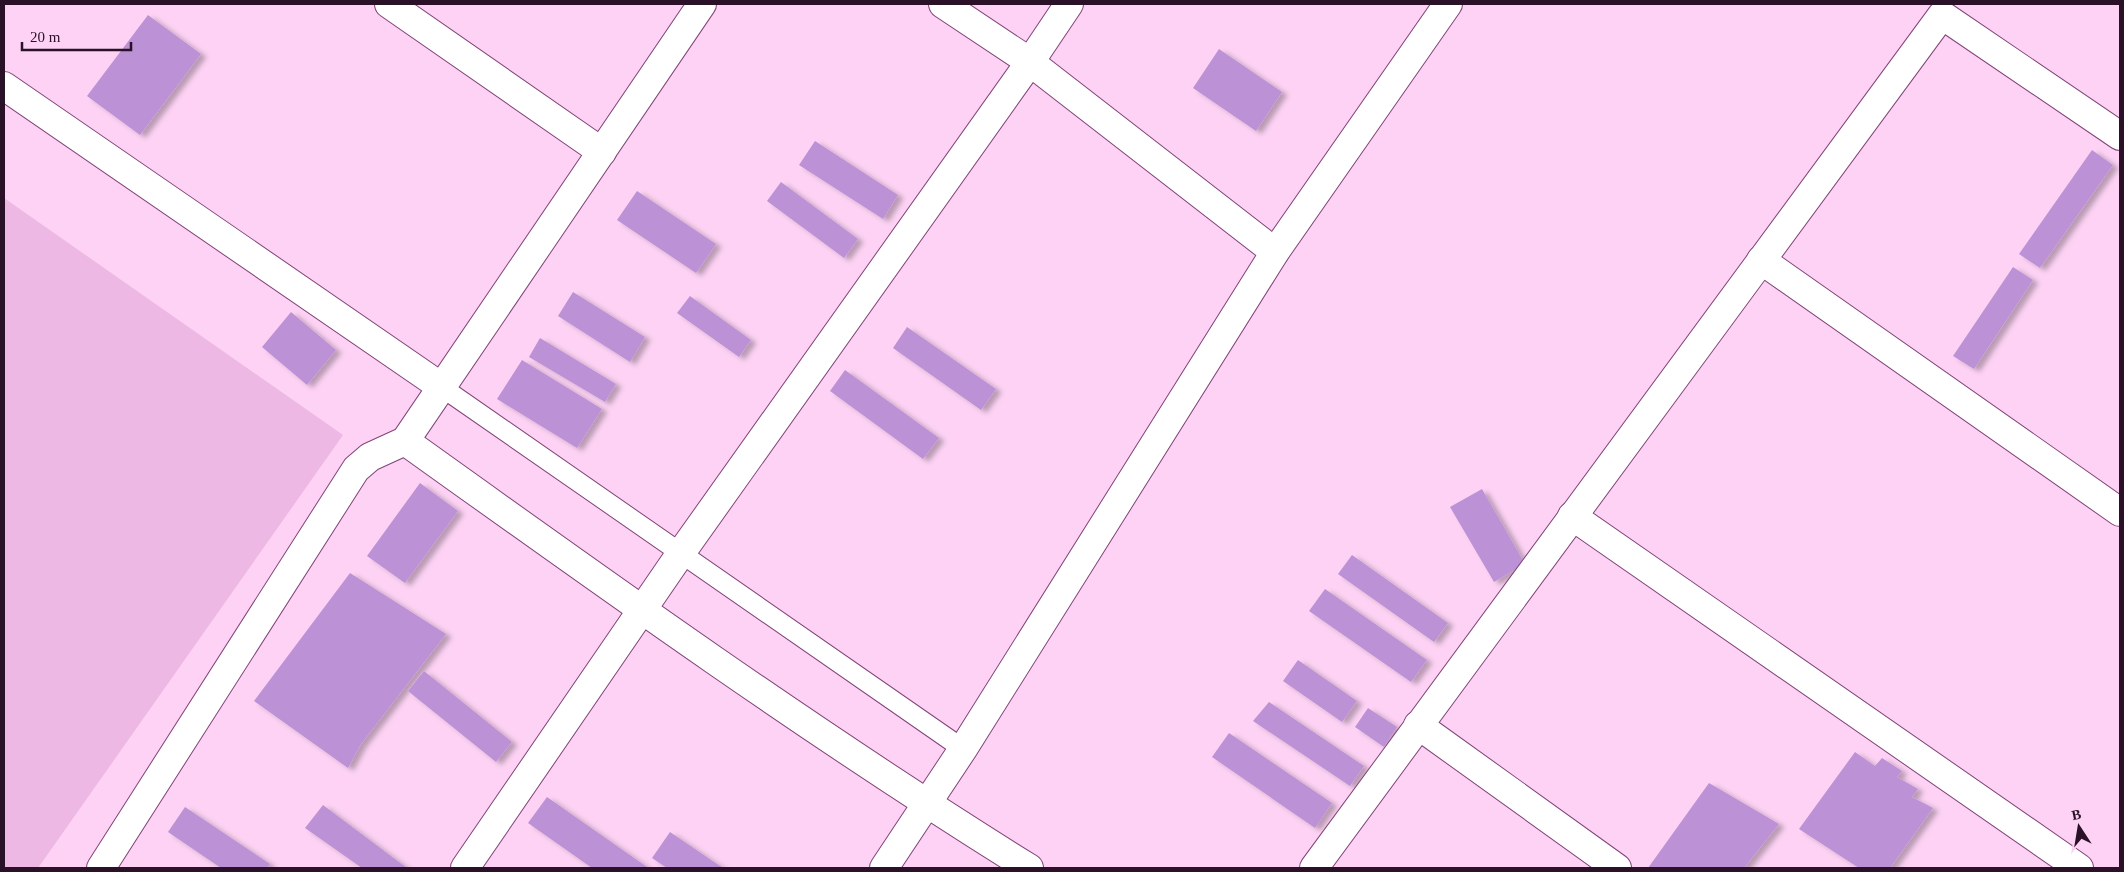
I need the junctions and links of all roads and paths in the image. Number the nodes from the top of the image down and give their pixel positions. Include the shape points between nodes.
1 (389, 4) edge
2 (702, 4) edge
3 (943, 4) edge
4 (1069, 4) edge
5 (1448, 4) edge
6 (1934, 10) edge
7 (1030, 62) junction
8 (4, 86) edge
9 (2120, 136) edge
10 (602, 152) junction
11 (1274, 252) junction
12 (1761, 260) junction
13 (443, 388) junction
14 (405, 441) junction
15 (2120, 512) edge
16 (1572, 516) junction
17 (681, 553) junction
18 (641, 611) junction
19 (1418, 725) junction
20 (963, 749) junction
21 (928, 805) junction
22 (101, 868) edge
23 (465, 868) edge
24 (884, 868) edge
25 (1029, 868) edge
26 (1314, 868) edge
27 (1617, 868) edge
28 (2078, 868) edge

1 - 10 street
2 - 10 street
3 - 7 street
4 - 7 street
5 - 11 street
6 - 9 street
6 - 12 street
7 - 11 street
7 - 17 street
8 - 13 street
10 - 13 street
11 - 20 street
12 - 15 street
12 - 16 street
13 - 14 street
13 - 17 lane
14 - 18 street
14 - 22 street via 370,457 356,469
16 - 19 street
16 - 28 street
17 - 18 street
17 - 20 lane
18 - 21 street
18 - 23 street
19 - 26 street
19 - 27 street
20 - 21 street
21 - 24 street
21 - 25 street

